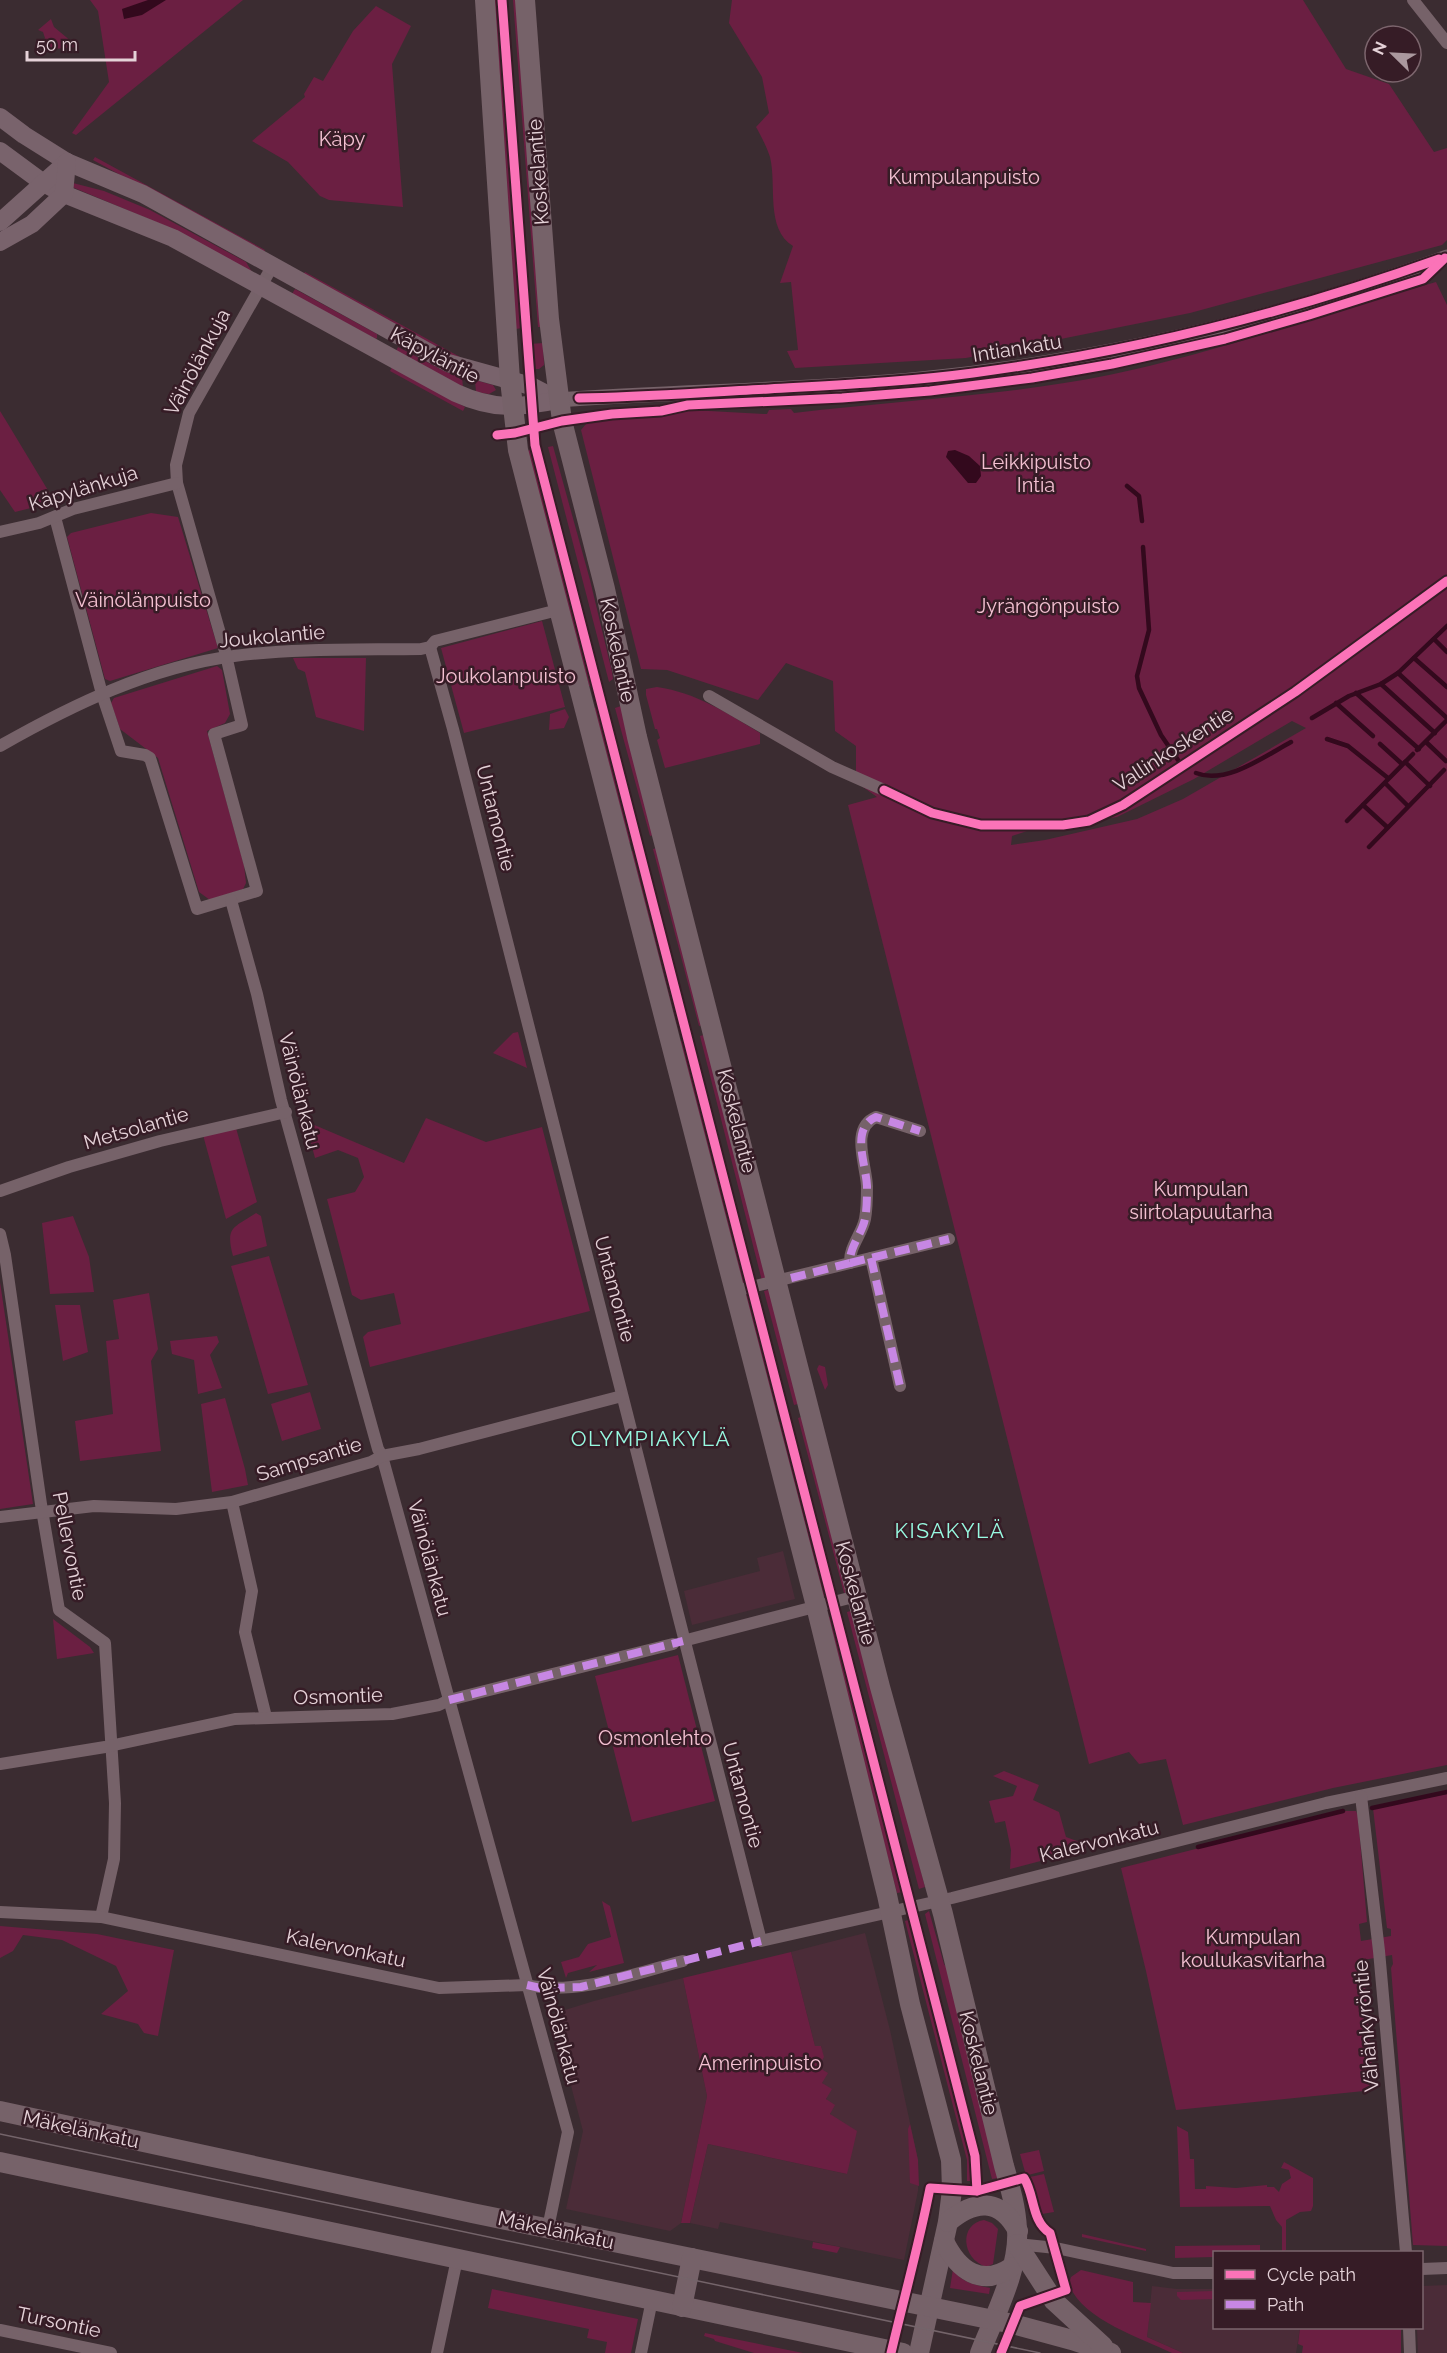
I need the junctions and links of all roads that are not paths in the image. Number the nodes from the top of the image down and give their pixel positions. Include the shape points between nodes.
1 (485, 0) edge
2 (525, 0) edge
3 (1413, 0) edge
4 (1447, 43) edge
5 (0, 117) edge
6 (0, 151) edge
7 (67, 162) junction
8 (42, 182) junction
9 (64, 194) junction
10 (0, 222) edge
11 (0, 242) edge
12 (1446, 259) edge
13 (273, 265) junction
14 (262, 285) junction
15 (510, 380) junction
16 (558, 400) junction
17 (512, 407) junction
18 (177, 483) junction
19 (56, 517) junction
20 (0, 532) edge
21 (558, 610) junction
22 (430, 647) junction
23 (226, 657) junction
24 (102, 694) junction
25 (709, 696) dead end
26 (0, 746) edge
27 (884, 790) dead end
28 (231, 900) junction
29 (286, 1112) junction
30 (920, 1131) dead end
31 (0, 1191) edge
32 (0, 1234) edge
33 (949, 1239) dead end
34 (871, 1258) junction
35 (850, 1263) junction
36 (778, 1282) junction
37 (735, 1291) junction
38 (900, 1386) dead end
39 (622, 1396) junction
40 (382, 1456) junction
41 (232, 1502) junction
42 (42, 1512) junction
43 (0, 1516) edge
44 (857, 1596) junction
45 (816, 1606) junction
46 (678, 1643) junction
47 (449, 1700) junction
48 (266, 1717) junction
49 (112, 1746) junction
50 (0, 1764) edge
51 (1447, 1778) edge
52 (1361, 1796) junction
53 (939, 1900) junction
54 (0, 1912) edge
55 (891, 1912) junction
56 (101, 1917) junction
57 (761, 1941) joint
58 (683, 1961) dead end
59 (527, 1985) junction
60 (0, 2111) edge
61 (0, 2162) edge
62 (548, 2228) junction
63 (946, 2231) junction
64 (1017, 2237) junction
65 (1406, 2251) edge
66 (692, 2258) junction
67 (457, 2259) junction
68 (1012, 2267) junction
69 (1447, 2268) edge
70 (1423, 2269) edge
71 (1213, 2273) edge
72 (652, 2301) junction
73 (682, 2307) junction
74 (931, 2308) junction
75 (993, 2320) junction
76 (1408, 2329) edge
77 (0, 2330) edge
78 (111, 2353) edge
79 (437, 2353) edge
80 (641, 2353) edge
81 (903, 2353) edge
82 (919, 2353) edge
83 (980, 2353) edge
84 (1111, 2353) edge
85 (1410, 2353) edge

1 - 15 main road, Koskelantie
2 - 16 main road, Koskelantie
3 - 4 street
5 - 7 main road, Käpyläntie
6 - 8 main road, Käpyläntie
7 - 8 main road
7 - 9 main road
7 - 13 main road, Käpyläntie via 142,194
8 - 9 main road, Käpyläntie
8 - 10 main road
9 - 11 main road via 32,224
9 - 14 main road, Käpyläntie via 173,238
12 - 16 street, Intiankatu via 1272,314 1074,357 919,379
13 - 14 street, Väinölänkuja
13 - 15 main road, Käpyläntie via 448,363
14 - 17 main road, Käpyläntie via 456,393 480,403
14 - 18 street, Väinölänkuja via 189,413 176,465
15 - 16 main road, Käpyläntie
15 - 17 main road, Koskelantie
16 - 17 main road, Käpyläntie
16 - 36 main road, Koskelantie via 637,737
17 - 21 main road, Koskelantie via 518,450
18 - 19 street, Käpylänkuja
18 - 23 street, Väinölänkuja
19 - 20 street, Käpylänkuja
19 - 24 street
21 - 22 street, Joukolantie via 435,641
21 - 37 main road, Koskelantie
22 - 23 street, Joukolantie via 282,651
22 - 39 street, Untamontie
23 - 24 street, Joukolantie via 164,671
23 - 28 street via 242,725 214,734 257,891
24 - 26 street, Joukolantie via 54,715
24 - 28 street via 121,751 150,758 197,909
25 - 27 street via 832,767
28 - 29 street, Väinölänkatu
29 - 31 street, Metsolantie via 170,1138
29 - 40 street, Väinölänkatu
30 - 35 street via 876,1117 861,1135 867,1184 865,1219
32 - 42 street, Pellervontie
33 - 34 street
34 - 35 street
34 - 38 street
35 - 36 street
36 - 37 street
36 - 44 main road, Koskelantie
37 - 45 main road, Koskelantie
39 - 40 street, Sampsantie
39 - 46 street, Untamontie
40 - 41 street, Sampsantie
40 - 47 street, Väinölänkatu
41 - 42 street, Sampsantie via 177,1509 94,1506
41 - 48 street via 252,1591 245,1632
42 - 43 street, Sampsantie
42 - 49 street, Pellervontie via 59,1610 105,1643
44 - 45 street, Osmontie
44 - 53 main road, Koskelantie
45 - 46 street, Osmontie
45 - 55 main road, Koskelantie
46 - 47 street, Osmontie
46 - 57 street, Untamontie
47 - 48 street, Osmontie via 392,1714
47 - 59 street, Väinölänkatu
48 - 49 street, Osmontie via 205,1724
49 - 50 street, Osmontie
49 - 56 street, Pellervontie via 114,1859
51 - 52 street, Kalervonkatu
52 - 53 street, Kalervonkatu
52 - 65 street, Vähänkyröntie
53 - 55 street, Kalervonkatu
53 - 64 main road, Koskelantie via 1014,2200
54 - 56 street, Kalervonkatu
55 - 57 street, Kalervonkatu
55 - 63 main road, Koskelantie via 910,2004 951,2160 952,2190
56 - 59 street, Kalervonkatu via 440,1988
58 - 59 street, Kalervonkatu via 581,1987
59 - 62 street, Väinölänkatu via 568,2132
60 - 62 main road, Mäkelänkatu
61 - 67 main road
62 - 66 main road, Mäkelänkatu
63 - 64 main road via 972,2206 985,2205 1011,2218
63 - 68 main road via 952,2257 967,2270 997,2276
63 - 74 main road, Koskelantie
64 - 68 main road, Koskelantie
64 - 71 street via 1173,2273
64 - 84 main road via 1054,2301
66 - 73 main road
66 - 74 main road, Mäkelänkatu
67 - 72 main road
67 - 79 street
68 - 75 main road, Koskelantie
69 - 70 street
72 - 73 main road
72 - 80 street
73 - 81 main road
74 - 75 main road, Mäkelänkatu
74 - 82 main road, Koskelantie
75 - 83 main road, Koskelantie
75 - 84 main road, Mäkelänkatu
76 - 85 street
77 - 78 street, Tursontie

